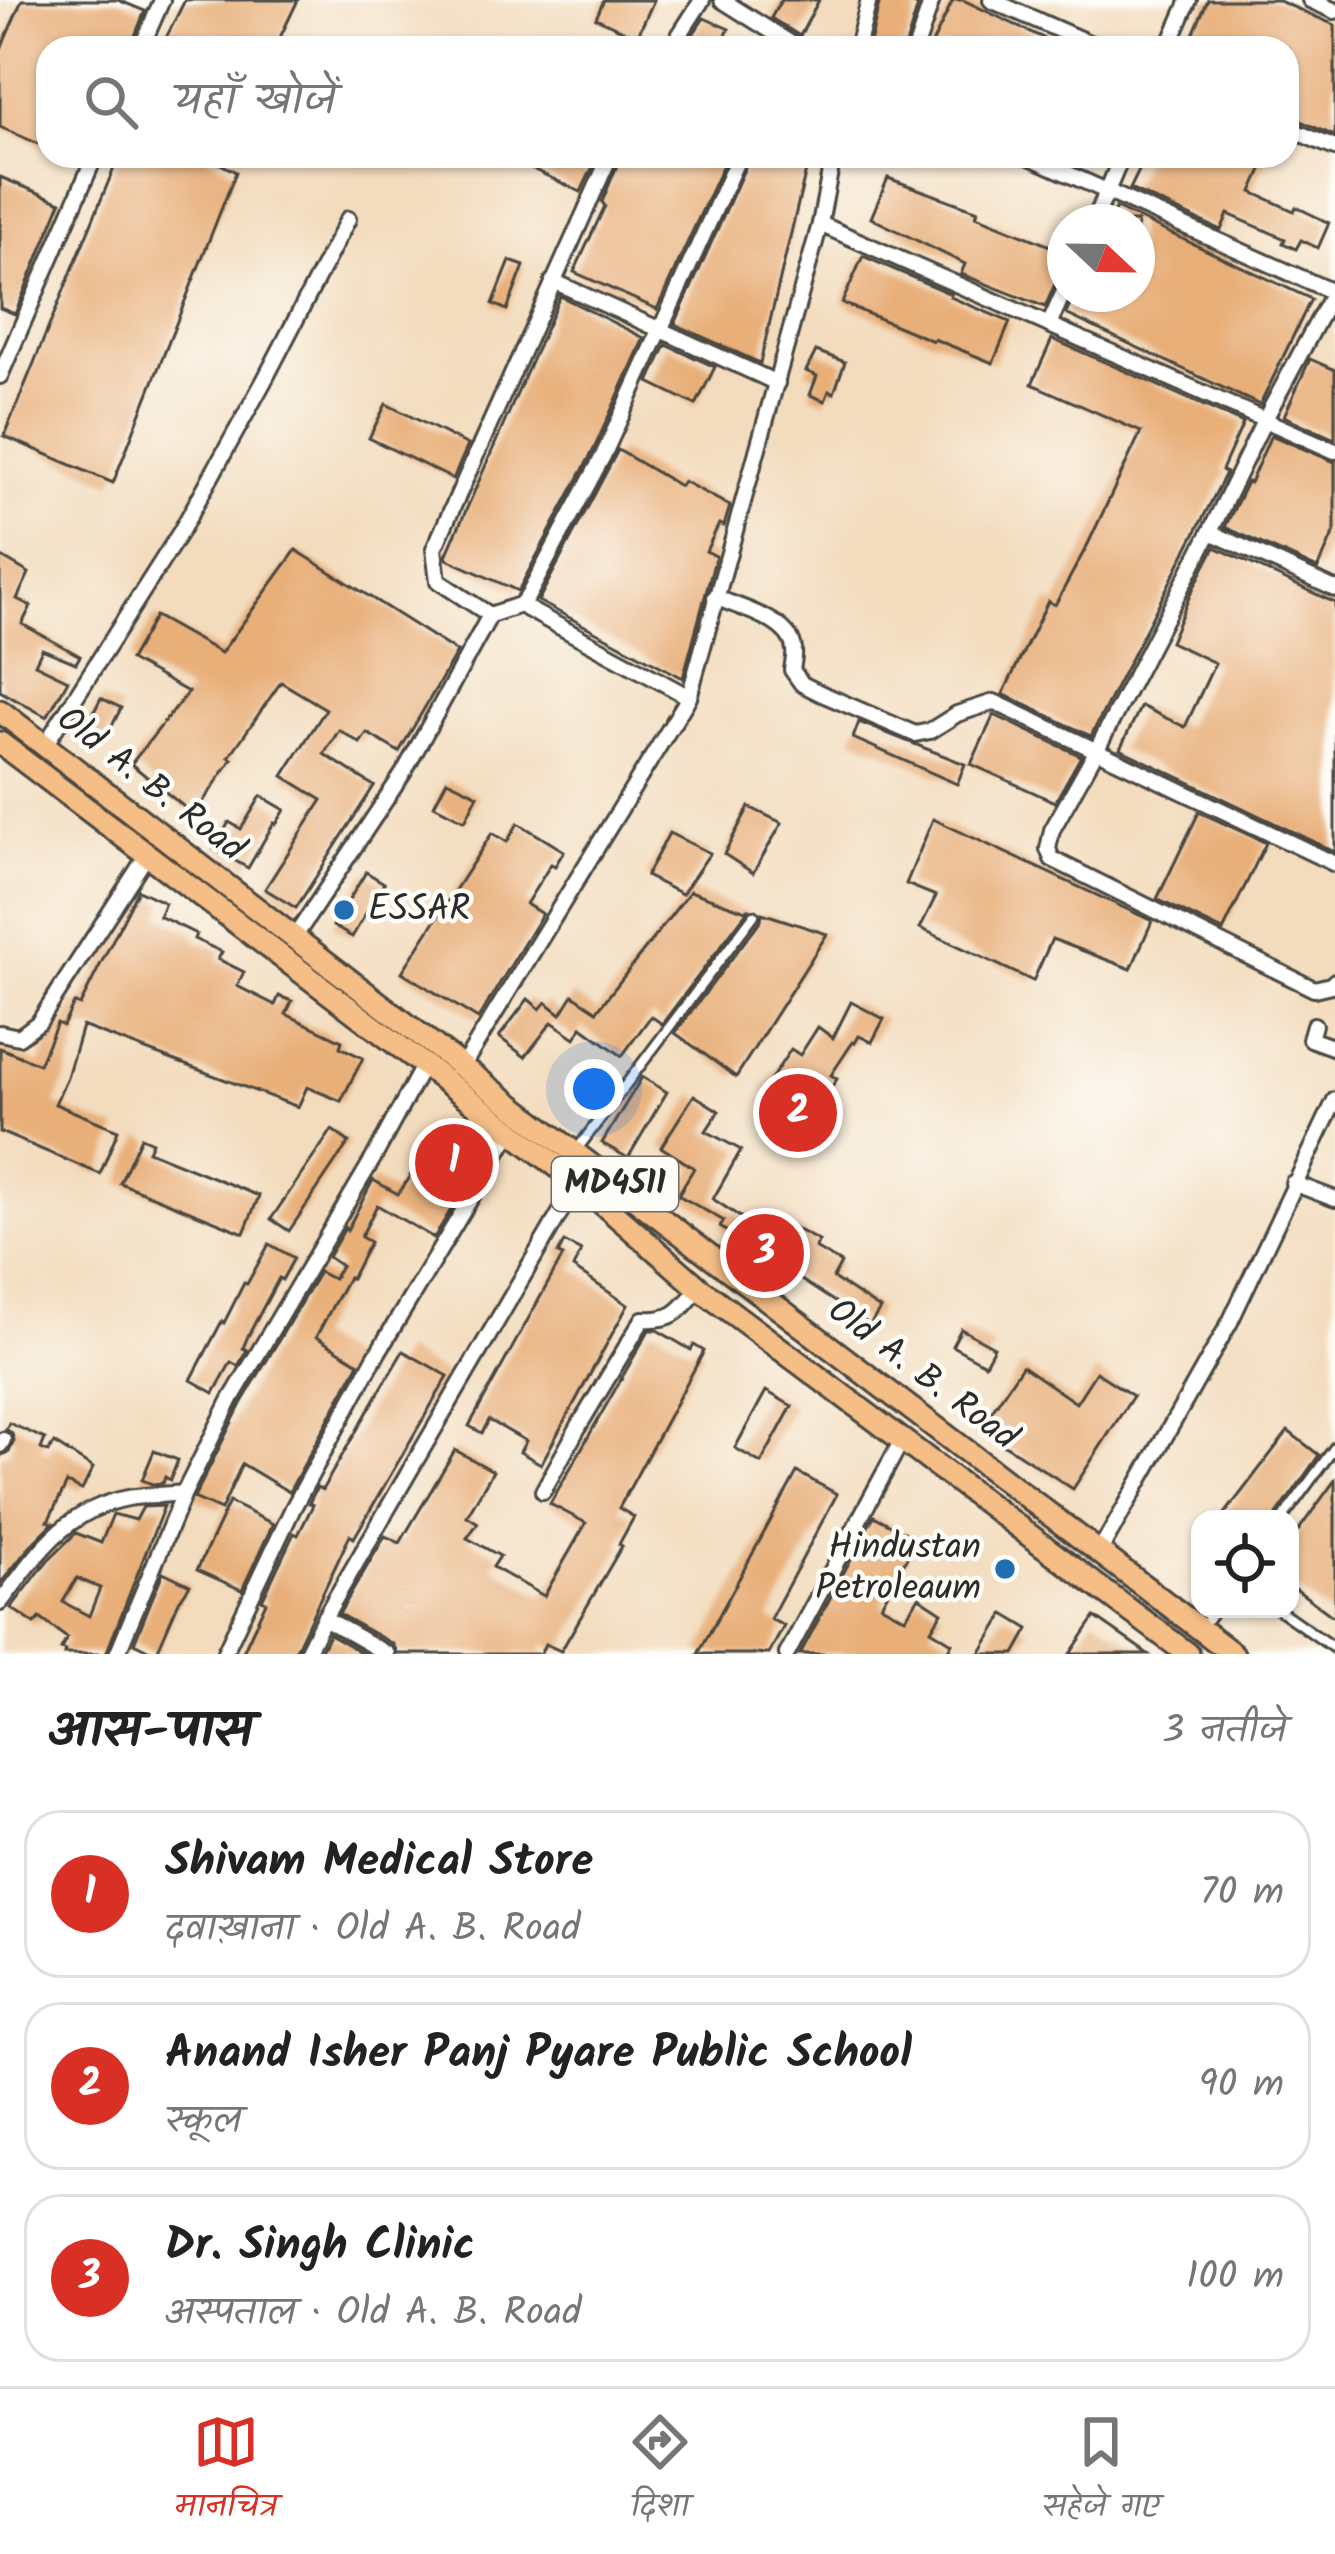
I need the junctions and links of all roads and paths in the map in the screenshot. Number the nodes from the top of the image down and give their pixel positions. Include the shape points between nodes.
1 (702, 0) edge
2 (722, 0) edge
3 (869, 0) edge
4 (932, 0) edge
5 (992, 0) edge
6 (1189, 0) edge
7 (158, 1) edge
8 (1317, 1) edge
9 (1335, 11) edge
10 (145, 36) edge
11 (679, 36) edge
12 (778, 36) edge
13 (859, 36) edge
14 (920, 36) edge
15 (1073, 36) edge
16 (1173, 36) edge
17 (1299, 133) edge
18 (1335, 148) edge
19 (90, 168) edge
20 (605, 168) edge
21 (734, 168) edge
22 (831, 168) edge
23 (1055, 168) edge
24 (1117, 168) edge
25 (1107, 191) junction
26 (1102, 204) edge
27 (348, 219) dead end
28 (820, 224) junction
29 (553, 281) junction
30 (1335, 291) edge
31 (1055, 312) edge
32 (1049, 325) junction
33 (660, 329) junction
34 (0, 376) edge
35 (777, 383) junction
36 (1264, 421) junction
37 (1335, 452) edge
38 (1210, 532) junction
39 (1335, 589) edge
40 (715, 597) junction
41 (520, 605) junction
42 (490, 615) junction
43 (689, 697) junction
44 (0, 711) edge
45 (0, 743) edge
46 (45, 745) junction
47 (1096, 752) junction
48 (147, 855) junction
49 (1335, 864) edge
50 (754, 915) dead end
51 (294, 938) junction
52 (1335, 981) edge
53 (1314, 1024) dead end
54 (0, 1033) edge
55 (1335, 1048) edge
56 (423, 1066) junction
57 (462, 1067) junction
58 (1335, 1100) edge
59 (510, 1133) junction
60 (574, 1153) junction
61 (578, 1182) junction
62 (1293, 1183) junction
63 (1335, 1199) edge
64 (700, 1288) junction
65 (902, 1440) junction
66 (1335, 1447) edge
67 (543, 1491) dead end
68 (184, 1493) junction
69 (1289, 1510) edge
70 (1100, 1551) junction
71 (0, 1604) edge
72 (324, 1618) junction
73 (1208, 1618) edge
74 (1291, 1618) edge
75 (1200, 1629) junction
76 (1335, 1649) edge
77 (117, 1654) edge
78 (224, 1654) edge
79 (306, 1654) edge
80 (387, 1654) edge
81 (788, 1654) edge
82 (1188, 1654) edge
83 (1233, 1654) edge

1 - 11 street
2 - 12 street
3 - 13 street
4 - 14 street
5 - 15 street
6 - 16 street
7 - 10 street
8 - 9 street
17 - 18 street
19 - 34 street
20 - 29 street
21 - 33 street
22 - 28 street
23 - 25 street
24 - 25 street
25 - 26 street
25 - 30 street
27 - 46 street via 181,531
28 - 32 street
28 - 35 street
29 - 33 street
29 - 42 street via 434,549 438,581
30 - 36 street
31 - 32 street
32 - 36 street
33 - 35 street
33 - 41 street via 603,456
35 - 40 street
36 - 37 street
36 - 38 street
38 - 39 street
38 - 47 street
40 - 43 street
40 - 47 street via 786,631 802,683 893,726 930,731 994,702
41 - 42 street
41 - 43 street
42 - 51 street via 404,772
43 - 57 street
44 - 46 main road, Old A. B. Road / MD4511
45 - 48 main road, Old A. B. Road / MD4511
46 - 51 main road, Old A. B. Road / MD4511
47 - 49 street
47 - 52 street via 1052,830 1052,859 1314,989
48 - 54 street via 40,1022 19,1037
48 - 56 main road, Old A. B. Road / MD4511
50 - 60 lane
51 - 57 main road, Old A. B. Road / MD4511
53 - 55 street via 1310,1039
56 - 59 main road, Old A. B. Road / MD4511
56 - 68 street
57 - 60 main road, Old A. B. Road / MD4511
58 - 62 street
59 - 61 main road, Old A. B. Road / MD4511
59 - 78 street via 374,1359
60 - 70 main road, Old A. B. Road / MD4511
61 - 64 main road, Old A. B. Road / MD4511
61 - 72 street
62 - 63 street
62 - 70 street via 1230,1322
64 - 65 main road, Old A. B. Road / MD4511
64 - 67 street via 675,1315 643,1319
65 - 81 street
65 - 82 main road, Old A. B. Road / MD4511
66 - 69 lane
68 - 71 street via 125,1499 66,1524
68 - 77 street
70 - 75 main road, Old A. B. Road / MD4511
72 - 79 street
72 - 80 street
73 - 75 lane
74 - 76 lane
75 - 83 main road, Old A. B. Road / MD4511

